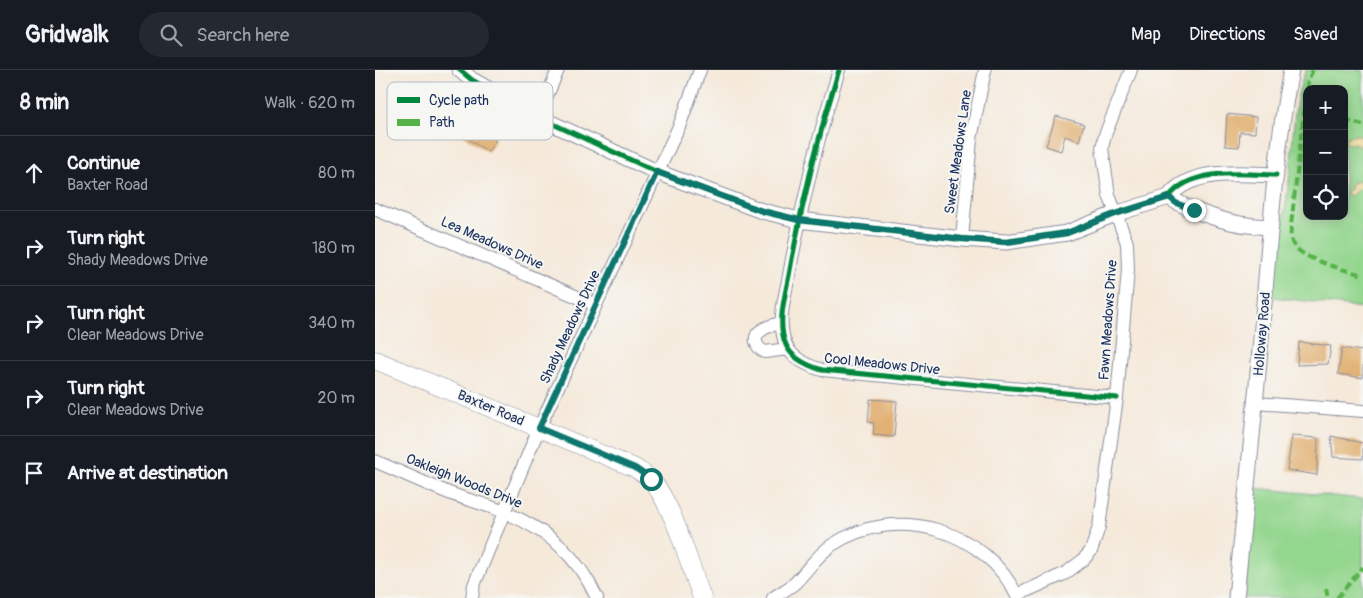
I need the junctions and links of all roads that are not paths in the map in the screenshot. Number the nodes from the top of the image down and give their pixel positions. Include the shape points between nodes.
1 (460, 70) edge
2 (558, 70) edge
3 (700, 70) edge
4 (839, 70) edge
5 (985, 70) edge
6 (1131, 70) edge
7 (1291, 70) edge
8 (475, 82) edge
9 (553, 82) edge
10 (553, 125) edge
11 (657, 172) junction
12 (1276, 175) junction
13 (1169, 197) junction
14 (375, 209) edge
15 (1115, 214) junction
16 (799, 220) junction
17 (1271, 227) junction
18 (962, 239) junction
19 (596, 305) junction
20 (781, 323) junction
21 (788, 349) junction
22 (375, 360) edge
23 (1117, 398) junction
24 (1256, 403) junction
25 (1363, 411) edge
26 (539, 428) junction
27 (375, 461) edge
28 (505, 512) junction
29 (779, 596) edge
30 (1018, 597) edge
31 (471, 598) edge
32 (597, 598) edge
33 (702, 598) edge
34 (1237, 598) edge

1 - 8 street
2 - 9 street
3 - 11 street, Shady Meadows Drive via 680,124
4 - 16 street via 819,131
5 - 18 street, Sweet Meadows Lane via 971,139
6 - 15 street, Fawn Meadows Drive via 1102,148
7 - 12 street, Holloway Road
10 - 11 street
11 - 16 street via 762,211
11 - 19 street, Shady Meadows Drive
12 - 13 street via 1233,172 1196,179 1175,189
12 - 17 street, Holloway Road
13 - 15 street
13 - 17 street via 1217,220 1243,226
14 - 19 street, Lea Meadows Drive
15 - 18 street via 1067,233 1007,242
15 - 23 street, Fawn Meadows Drive via 1129,256
16 - 18 street
16 - 20 street
17 - 24 street, Holloway Road
19 - 26 street, Shady Meadows Drive
20 - 21 street
20 - 21 street via 761,330 756,344 765,352
21 - 23 street, Cool Meadows Drive via 802,362 822,370
22 - 26 main road, Baxter Road
23 - 30 street, Fawn Meadows Drive via 1099,527 1091,551 1066,573
24 - 25 street
24 - 34 street, Holloway Road
26 - 28 street, Shady Meadows Drive
26 - 33 main road, Baxter Road via 635,468 651,479 671,513
27 - 28 street, Oakleigh Woods Drive via 449,493
28 - 31 street, Shady Meadows Drive
28 - 32 street, Oakleigh Woods Drive via 549,535 567,551 589,580
29 - 30 street via 820,553 865,529 882,524 932,528 973,545 998,567

